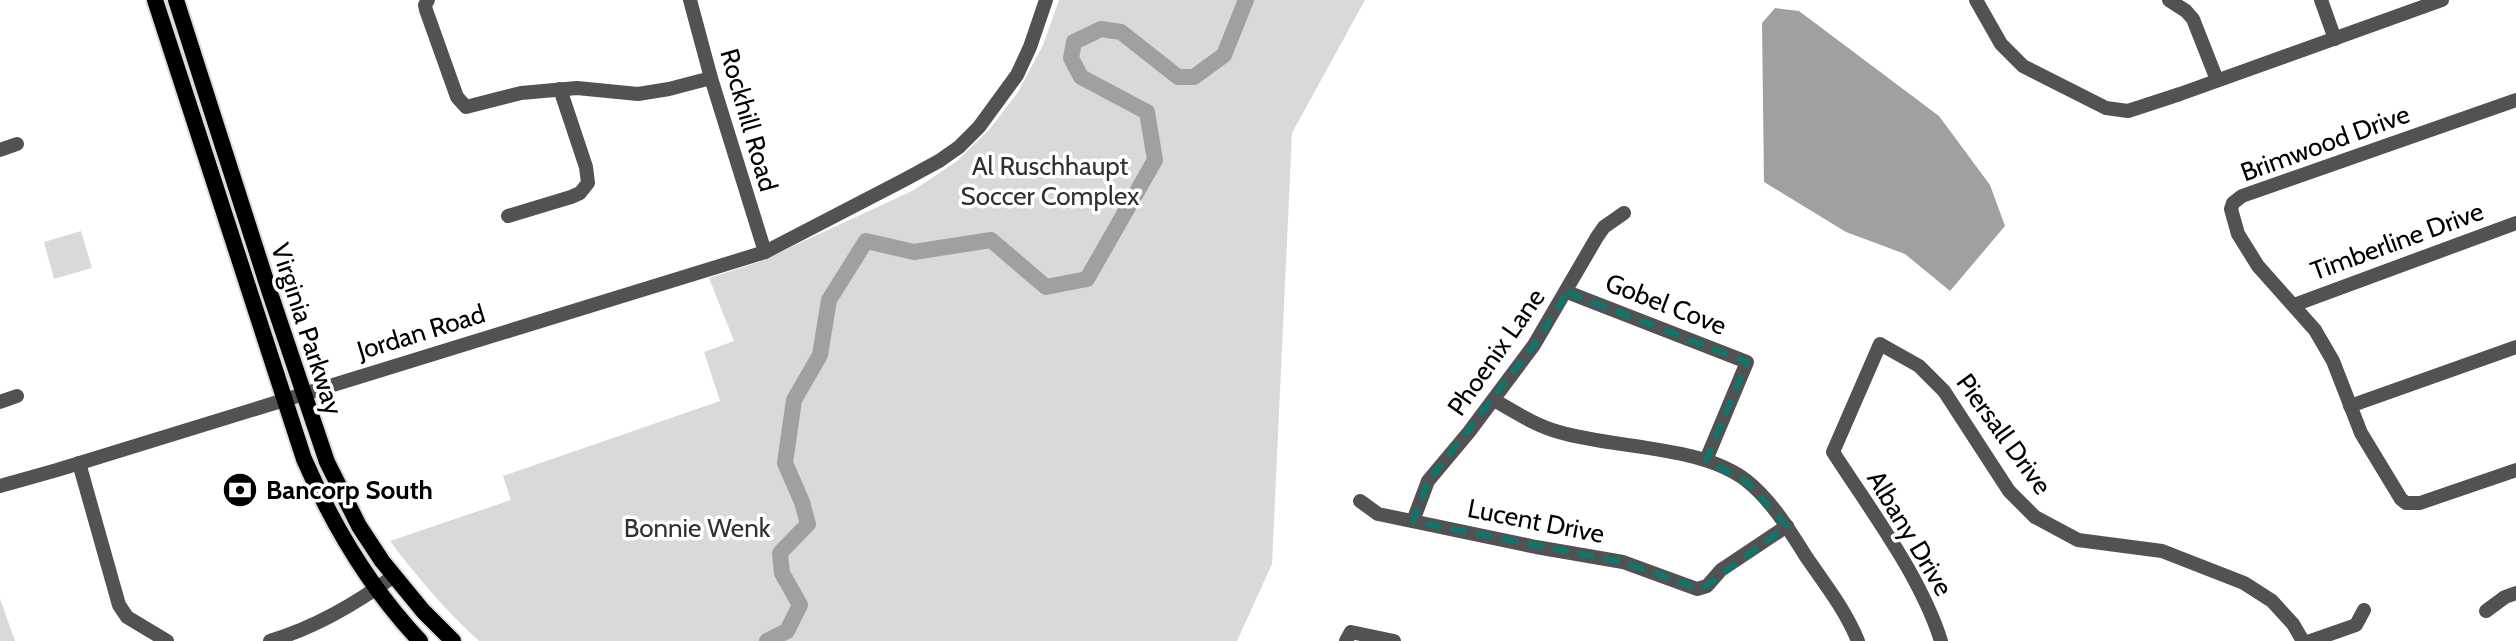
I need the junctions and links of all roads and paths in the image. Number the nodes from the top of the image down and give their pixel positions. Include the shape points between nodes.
1 (155, 0) edge
2 (176, 0) edge
3 (690, 0) edge
4 (1046, 0) edge
5 (1975, 0) edge
6 (2169, 0) edge
7 (2321, 0) edge
8 (2442, 0) edge
9 (426, 3) edge
10 (1964, 12) dead end
11 (2335, 39) junction
12 (198, 68) junction
13 (179, 74) junction
14 (711, 78) junction
15 (2217, 80) junction
16 (560, 89) junction
17 (2516, 100) edge
18 (17, 144) dead end
19 (0, 150) edge
20 (1624, 213) dead end
21 (508, 216) dead end
22 (2516, 223) edge
23 (765, 252) junction
24 (1567, 292) junction
25 (2294, 305) junction
26 (1880, 344) joint
27 (2516, 347) edge
28 (302, 393) junction
29 (17, 396) dead end
30 (283, 399) junction
31 (1494, 400) junction
32 (0, 402) edge
33 (2350, 406) junction
34 (1706, 460) junction
35 (79, 463) junction
36 (2516, 470) edge
37 (0, 486) edge
38 (1360, 501) dead end
39 (1413, 521) junction
40 (1787, 526) junction
41 (394, 576) junction
42 (376, 588) junction
43 (2516, 593) edge
44 (2364, 610) dead end
45 (2486, 611) dead end
46 (1348, 637) edge
47 (167, 641) edge
48 (270, 641) edge
49 (420, 641) edge
50 (453, 641) edge
51 (1394, 641) edge
52 (1858, 641) edge
53 (1941, 641) edge
54 (2303, 641) edge
55 (2310, 641) edge

1 - 13 main road, Virginia Parkway
2 - 12 main road, Virginia Parkway
3 - 14 street, Rockhill Road
4 - 23 street, Jordan Road via 1017,75 959,147
5 - 10 street
5 - 15 street via 2011,56 2106,108 2128,111
6 - 15 street via 2193,19
7 - 11 street
8 - 11 street
9 - 16 street via 457,97 466,107
11 - 15 street
12 - 13 main road
12 - 28 main road, Virginia Parkway
13 - 30 main road, Virginia Parkway
14 - 16 street via 638,94
14 - 23 street, Rockhill Road
16 - 21 street via 588,183 571,197
17 - 25 street, Brimwood Drive via 2233,203 2232,217 2250,256
18 - 19 street
20 - 24 street, Phoenix Lane via 1604,227
22 - 25 street, Timberline Drive
23 - 28 street, Jordan Road
24 - 31 street, Phoenix Lane
24 - 34 street, Gobel Cove via 1747,362
25 - 33 street, Brimwood Drive via 2328,353
26 - 53 street, Albany Drive via 1833,452 1903,561
26 - 54 street, Piersall Drive via 1919,366 1944,391 2009,491 2035,517 2078,540 2162,551 2244,583 2272,601
27 - 33 street
28 - 30 street, Jordan Road
28 - 41 main road, Virginia Parkway via 335,480
29 - 32 street
30 - 35 street, Jordan Road
30 - 42 main road, Virginia Parkway via 324,502
31 - 34 street via 1557,432
31 - 39 street, Phoenix Lane via 1428,481
33 - 36 street, Brimwood Drive via 2406,503 2420,503
34 - 40 street via 1747,482
35 - 37 street, Jordan Road
35 - 47 street via 119,605 127,617
38 - 39 street, Lucent Drive via 1378,514
39 - 40 street, Lucent Drive via 1623,562 1697,589
40 - 52 street
41 - 42 street
41 - 50 main road, Virginia Parkway
42 - 48 street via 315,625
42 - 49 main road, Virginia Parkway
43 - 45 street
44 - 55 street via 2356,625
46 - 51 street

